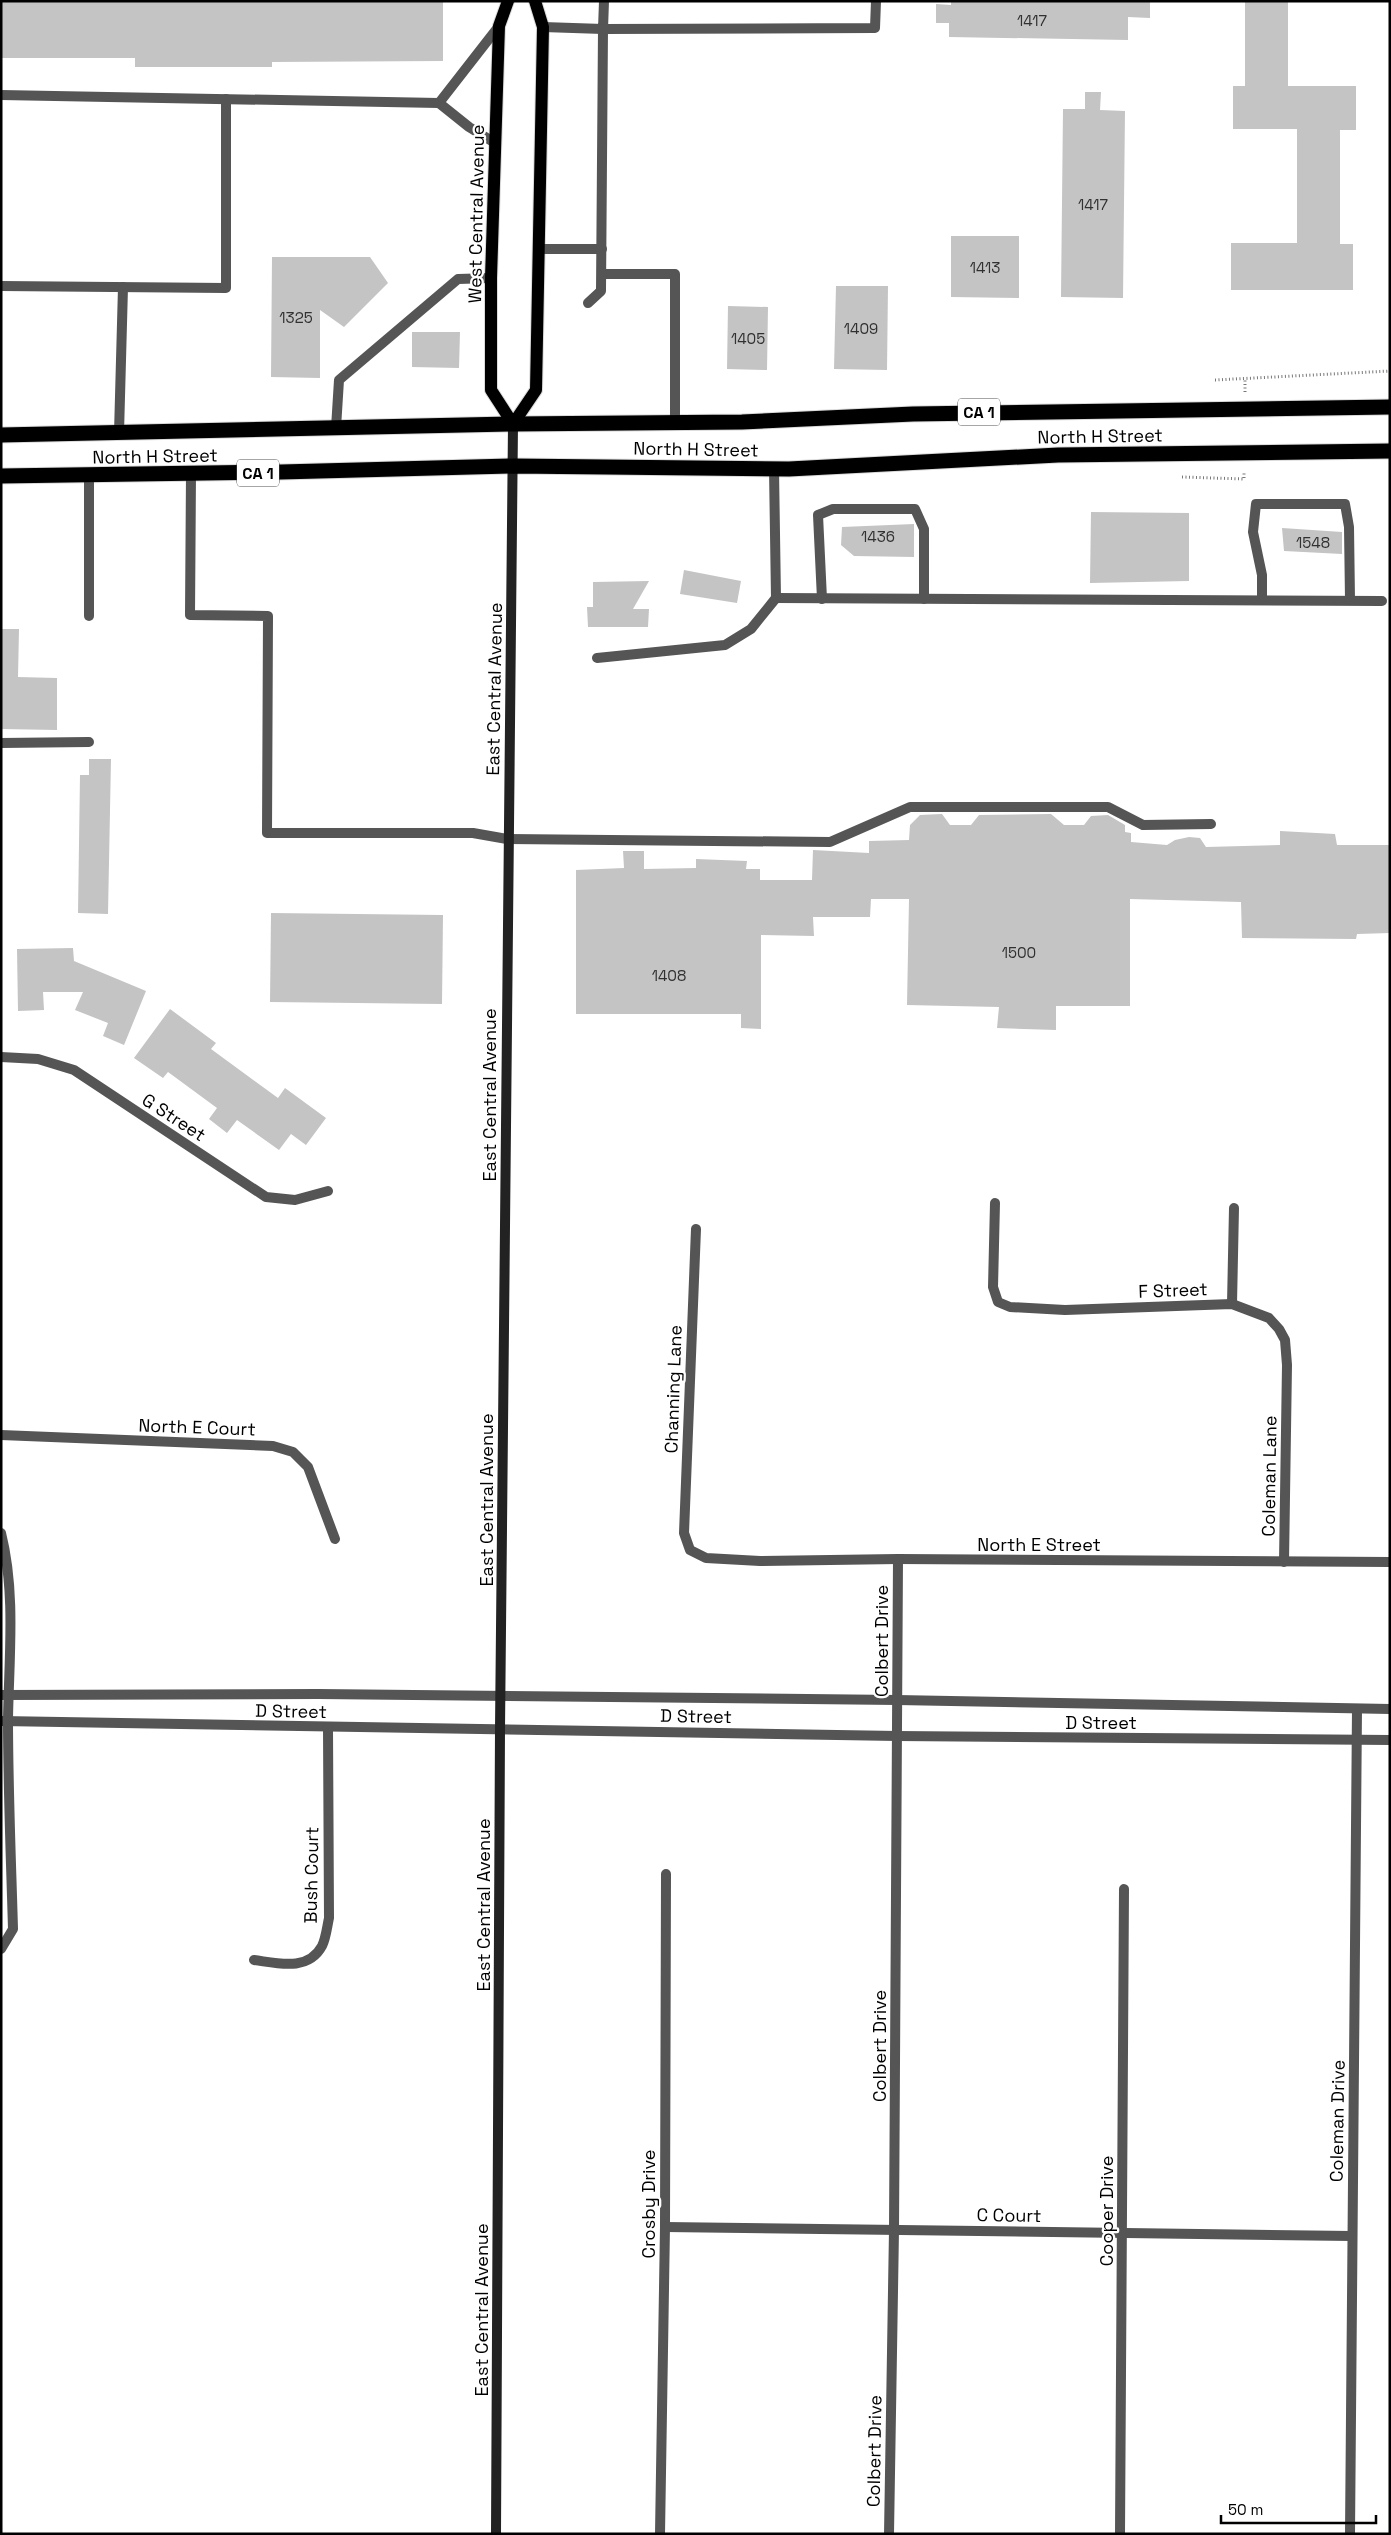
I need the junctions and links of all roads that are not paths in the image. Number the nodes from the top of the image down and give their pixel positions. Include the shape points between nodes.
1 (508, 1) edge
2 (535, 1) edge
3 (604, 1) edge
4 (876, 1) edge
5 (499, 26) junction
6 (543, 27) junction
7 (603, 29) junction
8 (1, 94) edge
9 (226, 99) junction
10 (440, 104) junction
11 (495, 143) junction
12 (539, 249) junction
13 (602, 249) junction
14 (602, 274) junction
15 (491, 278) junction
16 (1, 286) edge
17 (123, 287) junction
18 (588, 303) dead end
19 (1390, 407) edge
20 (674, 422) junction
21 (513, 424) junction
22 (336, 428) junction
23 (119, 433) junction
24 (1, 435) edge
25 (1390, 451) edge
26 (514, 466) junction
27 (774, 469) junction
28 (191, 474) junction
29 (89, 475) junction
30 (1, 476) edge
31 (776, 598) junction
32 (822, 599) junction
33 (924, 599) junction
34 (1262, 600) junction
35 (1350, 600) junction
36 (1382, 601) dead end
37 (89, 616) dead end
38 (597, 658) dead end
39 (88, 742) dead end
40 (1, 743) edge
41 (1211, 824) dead end
42 (507, 839) junction
43 (1, 1057) edge
44 (328, 1192) dead end
45 (995, 1202) dead end
46 (1234, 1208) dead end
47 (696, 1229) dead end
48 (1232, 1304) junction
49 (1287, 1392) joint
50 (1, 1435) edge
51 (1, 1533) edge
52 (335, 1538) dead end
53 (690, 1550) joint
54 (898, 1559) junction
55 (1284, 1562) junction
56 (1390, 1562) edge
57 (5, 1695) edge
58 (501, 1696) junction
59 (897, 1700) junction
60 (1358, 1709) junction
61 (1390, 1709) edge
62 (5, 1721) edge
63 (328, 1728) junction
64 (500, 1729) junction
65 (897, 1736) junction
66 (1357, 1740) junction
67 (1390, 1740) edge
68 (666, 1874) dead end
69 (1124, 1889) dead end
70 (1, 1949) edge
71 (254, 1960) dead end
72 (665, 2228) junction
73 (894, 2230) junction
74 (1122, 2233) junction
75 (1352, 2236) junction
76 (496, 2534) edge
77 (660, 2534) edge
78 (889, 2534) edge
79 (1120, 2534) edge
80 (1350, 2534) edge

1 - 5 main road, West Central Avenue
2 - 6 main road
3 - 7 street
4 - 7 street via 875,28
5 - 10 street
5 - 11 main road, West Central Avenue
6 - 7 street
6 - 12 main road
7 - 13 street
8 - 9 street
9 - 10 street
9 - 17 street via 226,288
10 - 11 street
11 - 15 main road, West Central Avenue
12 - 13 street
12 - 21 main road via 536,390
13 - 14 street
14 - 18 street via 601,291
14 - 20 street via 675,274
15 - 21 main road, West Central Avenue via 491,390
15 - 22 street via 458,279 339,380
16 - 17 street
17 - 23 street
19 - 20 highway, North H Street / CA 1 via 923,413
20 - 21 highway, North H Street / CA 1
21 - 22 highway, North H Street / CA 1
21 - 26 main road
22 - 23 highway, North H Street / CA 1
23 - 24 highway, North H Street / CA 1
25 - 27 highway, North H Street / CA 1 via 1058,455
26 - 27 highway, North H Street / CA 1
26 - 28 highway, North H Street / CA 1
26 - 42 main road, East Central Avenue
27 - 31 street
28 - 29 highway, North H Street / CA 1
28 - 42 street via 190,615 268,616 267,833 474,833
29 - 30 highway, North H Street / CA 1
29 - 37 street
31 - 32 street
31 - 38 street via 750,629 725,645
32 - 33 street
32 - 33 street via 818,515 833,509 915,509 924,529
33 - 34 street
34 - 35 street
34 - 35 street via 1262,575 1253,532 1256,504 1345,504 1349,527
35 - 36 street
39 - 40 street
41 - 42 street via 1143,824 1108,807 910,807 830,842
42 - 58 main road, East Central Avenue
43 - 44 street, G Street via 38,1058 74,1070 266,1197 295,1200
45 - 48 street, F Street via 993,1287 998,1302 1010,1307 1065,1310
46 - 48 street
47 - 53 street, Channing Lane via 684,1533
48 - 49 street, F Street via 1269,1318 1280,1329 1285,1340
49 - 55 street, Coleman Lane
50 - 52 street, North E Court via 273,1446 293,1452 308,1467
51 - 57 street via 7,1558 10,1615
53 - 54 street, North E Street via 706,1558 760,1561
54 - 55 street, North E Street
54 - 59 street, Colbert Drive
55 - 56 street, North E Street
57 - 58 street, D Street
57 - 62 street
58 - 59 street, D Street
58 - 64 main road, East Central Avenue
59 - 60 street, D Street
59 - 65 street, Colbert Drive
60 - 61 street, D Street
60 - 66 street, Coleman Drive
62 - 63 street, D Street
62 - 70 street via 13,1929
63 - 64 street, D Street
63 - 71 street, Bush Court via 330,1918 323,1945 302,1962 290,1965
64 - 65 street, D Street
64 - 76 main road, East Central Avenue
65 - 66 street, D Street
65 - 73 street, Colbert Drive
66 - 67 street, D Street
66 - 75 street, Coleman Drive
68 - 72 street, Crosby Drive
69 - 74 street, Cooper Drive
72 - 73 street, C Court
72 - 77 street, Crosby Drive
73 - 74 street, C Court
73 - 78 street, Colbert Drive
74 - 75 street, C Court
74 - 79 street, Cooper Drive
75 - 80 street, Coleman Drive

